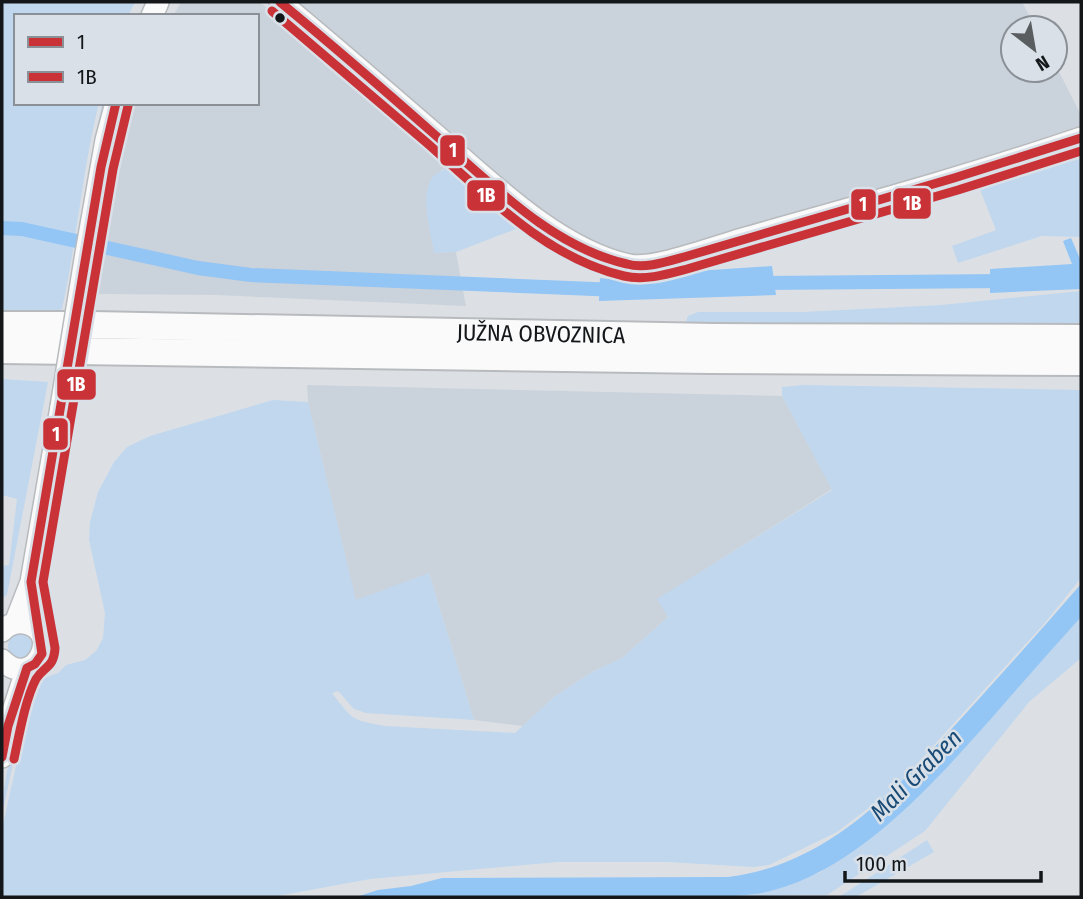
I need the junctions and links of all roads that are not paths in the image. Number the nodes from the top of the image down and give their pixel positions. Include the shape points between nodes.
1 (280, 2) edge
2 (116, 105) edge
3 (1081, 138) edge
4 (2, 325) edge
5 (1081, 338) edge
6 (2, 350) edge
7 (1081, 362) edge
8 (31, 582) junction
9 (6, 627) edge
10 (38, 630) junction
11 (4, 662) edge
12 (27, 668) junction
13 (8, 726) junction
14 (2, 757) edge

1 - 3 street via 501,192 560,235 632,266 781,228
2 - 8 street, bridge
4 - 5 highway, JUŽNA OBVOZNICA
6 - 7 highway, JUŽNA OBVOZNICA
8 - 9 street
8 - 10 street
9 - 10 street via 29,624
10 - 12 street via 42,655
11 - 12 street via 13,668
11 - 13 street
12 - 13 street
13 - 14 street

